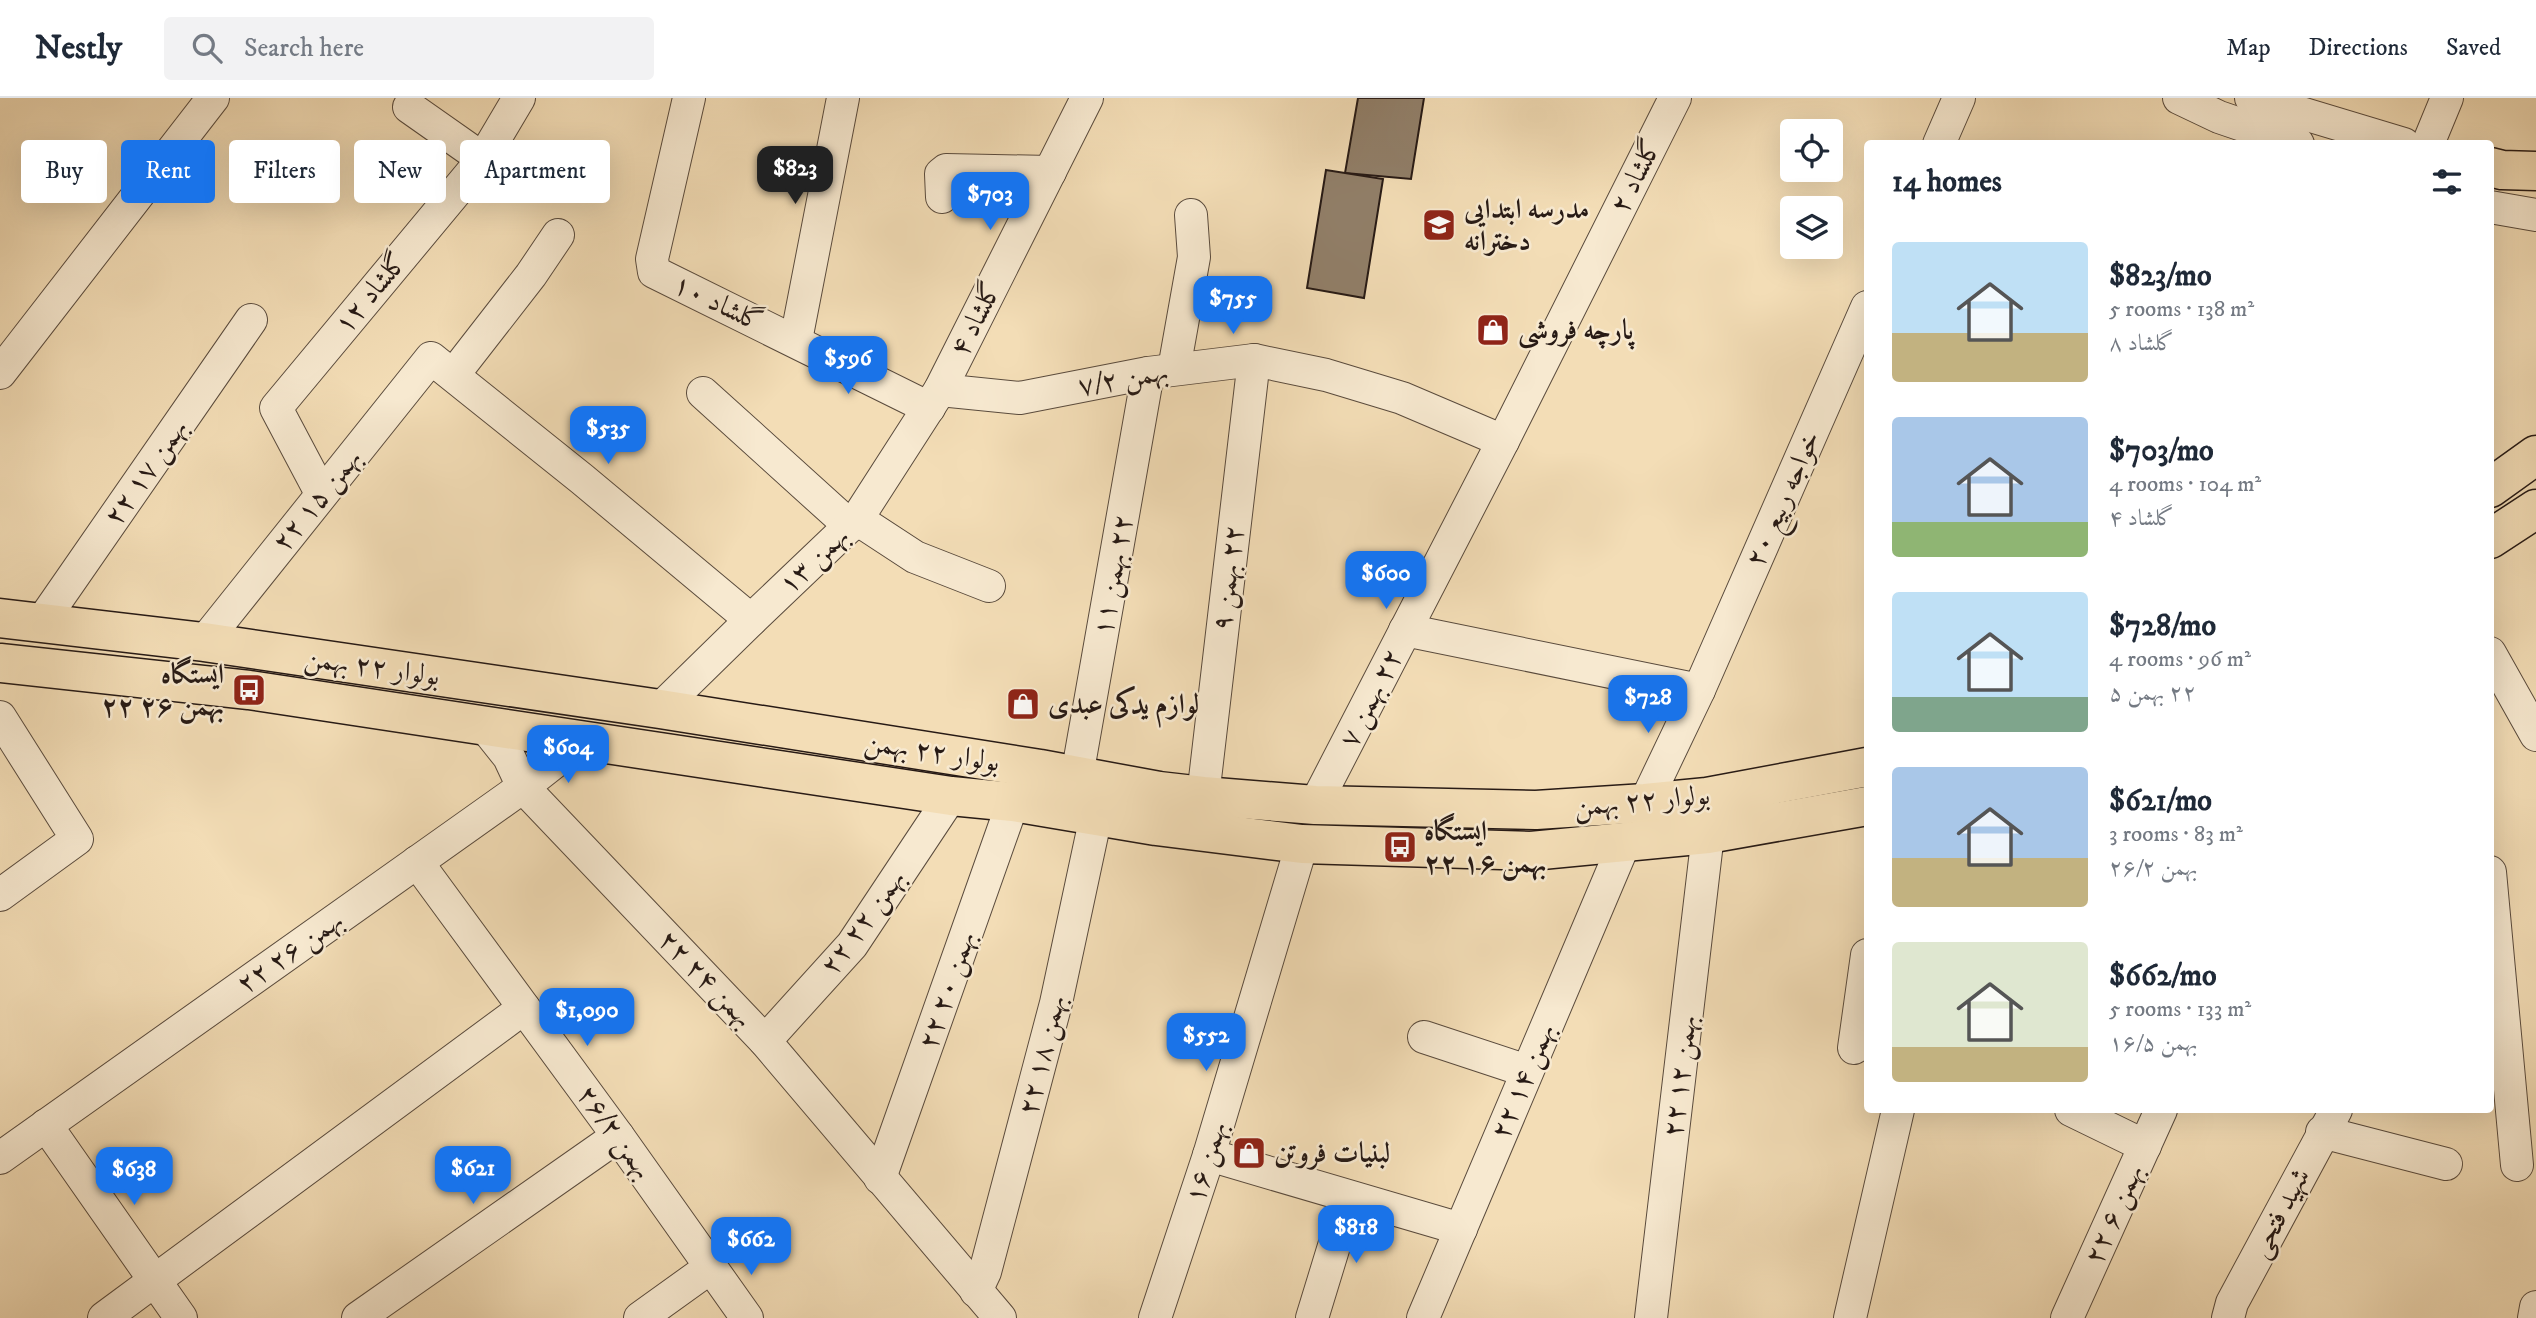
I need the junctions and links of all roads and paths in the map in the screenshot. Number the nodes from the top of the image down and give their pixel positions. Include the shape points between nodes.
1 (213, 98) edge
2 (519, 98) edge
3 (689, 98) edge
4 (843, 98) edge
5 (1087, 98) edge
6 (1675, 98) edge
7 (1959, 98) edge
8 (2179, 98) edge
9 (2251, 98) edge
10 (2447, 98) edge
11 (409, 107) dead end
12 (495, 140) edge
13 (1941, 140) edge
14 (2286, 140) edge
15 (2391, 140) edge
16 (2430, 140) edge
17 (460, 142) edge
18 (2494, 152) edge
19 (2536, 153) edge
20 (2494, 168) edge
21 (2536, 171) edge
22 (1050, 172) junction
23 (460, 188) edge
24 (942, 197) dead end
25 (2494, 208) edge
26 (1191, 215) dead end
27 (2536, 215) edge
28 (558, 235) dead end
29 (1864, 314) edge
30 (251, 320) dead end
31 (791, 338) junction
32 (1254, 360) junction
33 (442, 366) junction
34 (1161, 371) junction
35 (0, 373) edge
36 (704, 393) dead end
37 (934, 399) junction
38 (1503, 441) junction
39 (2536, 455) edge
40 (2494, 485) edge
41 (321, 493) junction
42 (2536, 509) edge
43 (854, 523) junction
44 (2494, 536) edge
45 (989, 586) dead end
46 (0, 618) edge
47 (751, 620) junction
48 (41, 624) junction
49 (1405, 630) junction
50 (204, 642) junction
51 (2494, 660) edge
52 (0, 663) edge
53 (1699, 690) junction
54 (660, 709) junction
55 (0, 717) edge
56 (485, 727) junction
57 (2536, 735) edge
58 (580, 742) junction
59 (1864, 768) edge
60 (1077, 776) junction
61 (523, 787) junction
62 (951, 796) junction
63 (1203, 796) junction
64 (1013, 802) junction
65 (1645, 803) junction
66 (1315, 805) junction
67 (1864, 807) edge
68 (1096, 816) junction
69 (1708, 835) junction
70 (1302, 844) junction
71 (1624, 844) junction
72 (417, 862) junction
73 (0, 895) edge
74 (2494, 914) edge
75 (1864, 976) edge
76 (524, 1008) junction
77 (1424, 1037) dead end
78 (765, 1041) junction
79 (1854, 1048) dead end
80 (1527, 1072) junction
81 (1897, 1113) edge
82 (2077, 1113) edge
83 (2160, 1113) edge
84 (2329, 1121) edge
85 (46, 1125) junction
86 (618, 1136) junction
87 (2145, 1146) junction
88 (1209, 1156) junction
89 (0, 1158) edge
90 (2446, 1164) dead end
91 (2518, 1165) dead end
92 (880, 1178) junction
93 (1349, 1197) junction
94 (1461, 1229) junction
95 (711, 1267) junction
96 (153, 1281) junction
97 (976, 1291) junction
98 (2536, 1307) edge
99 (1167, 1315) edge
100 (104, 1318) edge
101 (181, 1318) edge
102 (358, 1318) edge
103 (640, 1318) edge
104 (747, 1318) edge
105 (1000, 1318) edge
106 (1312, 1318) edge
107 (1423, 1318) edge
108 (1651, 1318) edge
109 (1850, 1318) edge
110 (2067, 1318) edge
111 (2228, 1318) edge
112 (2534, 1318) edge

1 - 35 street
2 - 12 street, گلشاد ۱۲
3 - 31 street, گلشاد ۱۰ via 652,259 654,272
4 - 31 street via 797,335
5 - 22 street, گلشاد ۴
6 - 38 street, گلشاد ۲
7 - 13 street
8 - 14 street
9 - 15 street
10 - 16 street
11 - 17 street
18 - 19 street
20 - 21 main road
22 - 24 street via 946,170 941,174
22 - 37 street, گلشاد ۴
23 - 41 street, گلشاد ۱۲ via 276,408
25 - 27 street
26 - 34 street, ٢٢ بهمن ١١ via 1194,257
28 - 33 street, ۲۲ بهمن ۱۵ via 531,275
29 - 53 street, خواجه ربیع ۲۰
30 - 48 street, ۲۲ بهمن ۱۷
31 - 37 street
32 - 34 street, بهمن ۷/۲
32 - 38 street, بهمن ۷/۲ via 1402,398
32 - 63 street, ٢٢ بهمن ۹
33 - 41 street, ۲۲ بهمن ۱۵
33 - 47 street
34 - 37 street, بهمن ۷/۲ via 1020,398
34 - 60 street, ٢٢ بهمن ١١
36 - 43 street
37 - 43 street, بهمن ۱۳
38 - 49 street, ٢٢ بهمن ٧
39 - 40 main road
41 - 50 street, ۲۲ بهمن ۱۵
42 - 44 main road
43 - 45 street via 915,556
43 - 47 street, بهمن ۱۳
46 - 48 main road, بولوار ۲۲ بهمن
47 - 54 street, بهمن ۱۳
48 - 50 main road, بولوار ۲۲ بهمن
49 - 53 street
49 - 66 street, ٢٢ بهمن ٧
50 - 54 main road, بولوار ۲۲ بهمن
51 - 57 street
52 - 56 main road, بولوار ۲۲ بهمن via 249,690
53 - 65 street, خواجه ربیع ۲۰
54 - 60 main road, بولوار ۲۲ بهمن
55 - 73 street via 77,839
56 - 58 main road, بولوار ۲۲ بهمن
56 - 61 street via 509,757
58 - 61 street, ۲۲ بهمن ۲۶
58 - 62 main road, بولوار ۲۲ بهمن
59 - 65 main road, بولوار ۲۲ بهمن via 1707,797
60 - 63 main road, بولوار ۲۲ بهمن
61 - 72 street, ۲۲ بهمن ۲۶
61 - 78 street, ۲۲ بهمن ۲۴
62 - 64 main road, بولوار ۲۲ بهمن
62 - 78 street, ۲۲ بهمن ۲۲ via 852,945
63 - 66 main road, بولوار ۲۲ بهمن
64 - 68 main road, بولوار ۲۲ بهمن
64 - 92 street, ۲۲ بهمن ۲۰
65 - 66 main road, بولوار ۲۲ بهمن via 1536,810
67 - 69 main road, بولوار ۲۲ بهمن
68 - 70 main road, بولوار ۲۲ بهمن
68 - 97 street, ۲۲ بهمن ۱۸ via 1056,1003 985,1272
69 - 71 main road, بولوار ۲۲ بهمن
69 - 108 street, ۲۲ بهمن ۱۲
70 - 71 main road, بولوار ۲۲ بهمن via 1531,851
70 - 88 street, بهمن ۱۶
71 - 80 street, ۲۲ بهمن ۱۴
72 - 76 street, بهمن ۲۶/۲
72 - 85 street, ۲۲ بهمن ۲۶
74 - 91 street
75 - 79 street
76 - 86 street, بهمن ۲۶/۲
76 - 96 street
77 - 80 street
78 - 92 street, ۲۲ بهمن ۲۴
80 - 94 street, ۲۲ بهمن ۱۴
81 - 109 street
82 - 87 street
83 - 87 street, ۲۲ بهمن ۶
84 - 90 street
84 - 111 street, شهید فتحی
85 - 89 street, ۲۲ بهمن ۲۶
85 - 96 street
86 - 95 street, بهمن ۲۶/۲
86 - 102 street
87 - 110 street, ۲۲ بهمن ۶
88 - 93 street
88 - 99 street, بهمن ۱۶
92 - 97 street, ۲۲ بهمن ۲۴
93 - 94 street
93 - 106 street
94 - 107 street, ۲۲ بهمن ۱۴
95 - 103 street
95 - 104 street, بهمن ۲۶/۲
96 - 100 street
96 - 101 street
97 - 105 street, ۲۲ بهمن ۲۴
98 - 112 street

